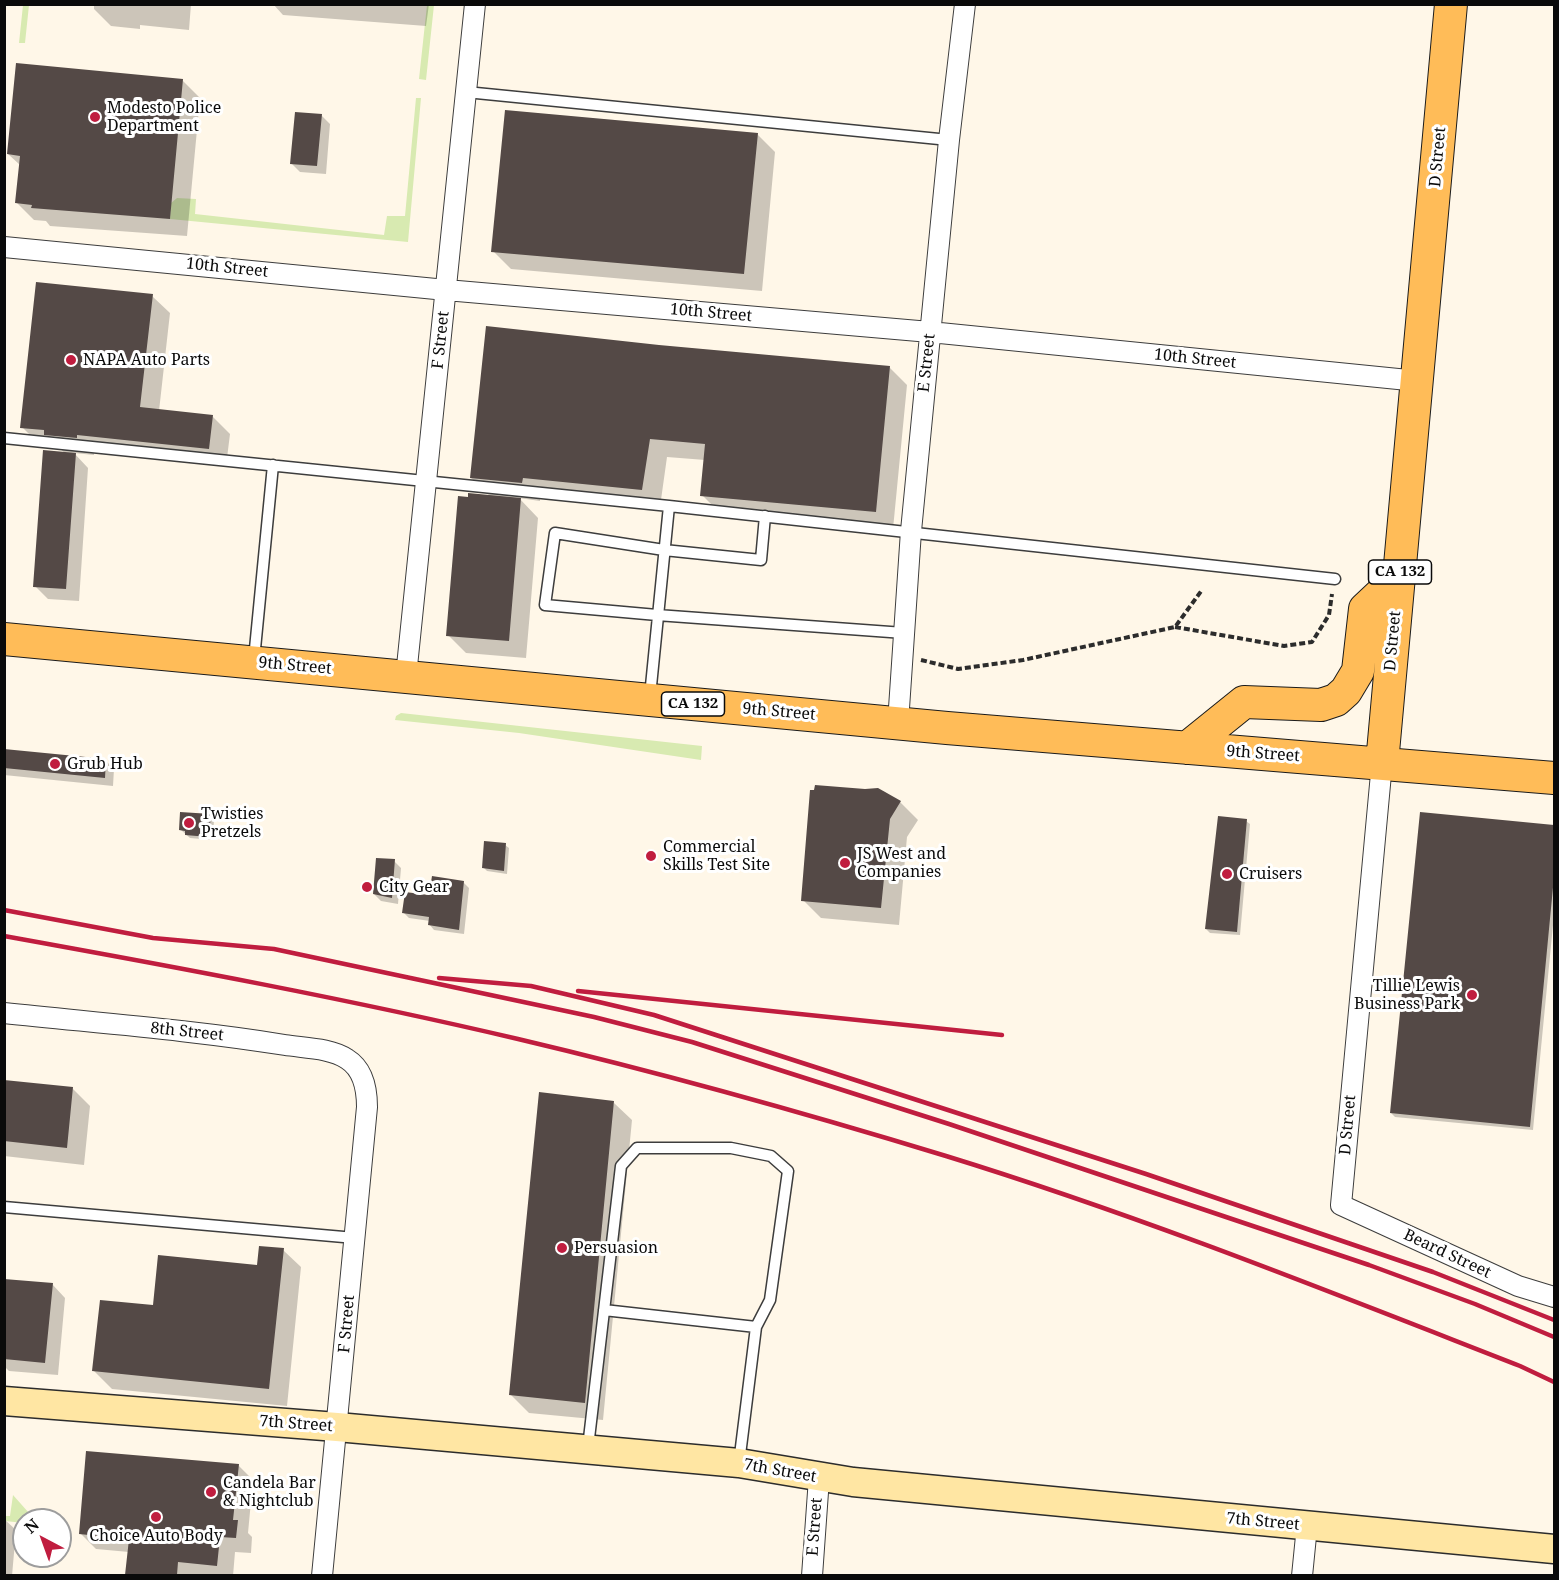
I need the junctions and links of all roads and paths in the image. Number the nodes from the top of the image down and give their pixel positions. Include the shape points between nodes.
1 (475, 4) edge
2 (965, 4) edge
3 (1451, 4) edge
4 (466, 92) junction
5 (949, 140) junction
6 (4, 247) edge
7 (446, 290) junction
8 (930, 332) junction
9 (1418, 381) junction
10 (4, 438) edge
11 (273, 465) junction
12 (426, 480) junction
13 (669, 506) junction
14 (765, 516) junction
15 (911, 531) junction
16 (664, 550) junction
17 (1399, 577) junction
18 (1335, 579) joint
19 (1202, 590) dead end
20 (657, 615) junction
21 (1175, 627) junction
22 (904, 633) junction
23 (4, 639) edge
24 (903, 653) junction
25 (254, 662) junction
26 (406, 676) junction
27 (650, 699) junction
28 (898, 723) junction
29 (1187, 748) junction
30 (1382, 763) junction
31 (1554, 778) edge
32 (4, 1013) edge
33 (360, 1074) joint
34 (1341, 1205) joint
35 (4, 1207) edge
36 (355, 1238) junction
37 (1554, 1297) edge
38 (604, 1310) junction
39 (756, 1327) junction
40 (4, 1401) edge
41 (337, 1427) junction
42 (588, 1449) junction
43 (739, 1463) junction
44 (819, 1478) junction
45 (1306, 1526) junction
46 (1554, 1549) edge
47 (322, 1575) edge
48 (812, 1575) edge
49 (1302, 1575) edge

1 - 4 street, F Street
2 - 5 street, E Street
3 - 9 main road, D Street / CA 132
4 - 5 lane
4 - 7 street, F Street
5 - 8 street, E Street
6 - 7 street, 10th Street
7 - 8 street, 10th Street
7 - 12 street, F Street
8 - 9 street, 10th Street
8 - 15 street, E Street
9 - 17 main road, D Street / CA 132
10 - 11 lane
11 - 12 lane
11 - 25 lane
12 - 13 lane
12 - 26 street, F Street
13 - 14 lane
13 - 16 lane
14 - 15 lane
14 - 16 lane via 761,560
15 - 18 lane
15 - 22 street, E Street
16 - 20 lane
16 - 20 lane via 555,533 545,605
17 - 29 main road via 1365,609 1358,671 1336,700 1321,705 1244,702
17 - 30 main road, D Street / CA 132
18 - 21 path via 1329,615 1312,642 1284,646
19 - 21 path
20 - 22 lane
20 - 27 lane
21 - 24 path via 1023,660 958,669
22 - 24 street, E Street
23 - 25 main road, 9th Street / CA 132
24 - 28 street, E Street
25 - 26 main road, 9th Street / CA 132
26 - 27 main road, 9th Street / CA 132
27 - 28 main road, 9th Street / CA 132
28 - 29 main road, 9th Street / CA 132
29 - 30 main road, 9th Street / CA 132
30 - 31 main road, 9th Street
30 - 34 street, D Street
32 - 33 street, 8th Street via 252,1039 329,1052 348,1059
33 - 36 street, F Street via 367,1090 367,1107
34 - 37 street, Beard Street via 1518,1286
35 - 36 lane
36 - 41 street, F Street
38 - 39 lane
38 - 39 lane via 621,1166 638,1148 731,1148 771,1156 788,1171 770,1300
38 - 42 lane
39 - 43 lane
40 - 41 street, 7th Street
41 - 42 street, 7th Street
41 - 47 street, F Street
42 - 43 street, 7th Street
43 - 44 street, 7th Street
44 - 45 street, 7th Street
44 - 48 street, E Street
45 - 46 street, 7th Street
45 - 49 street

